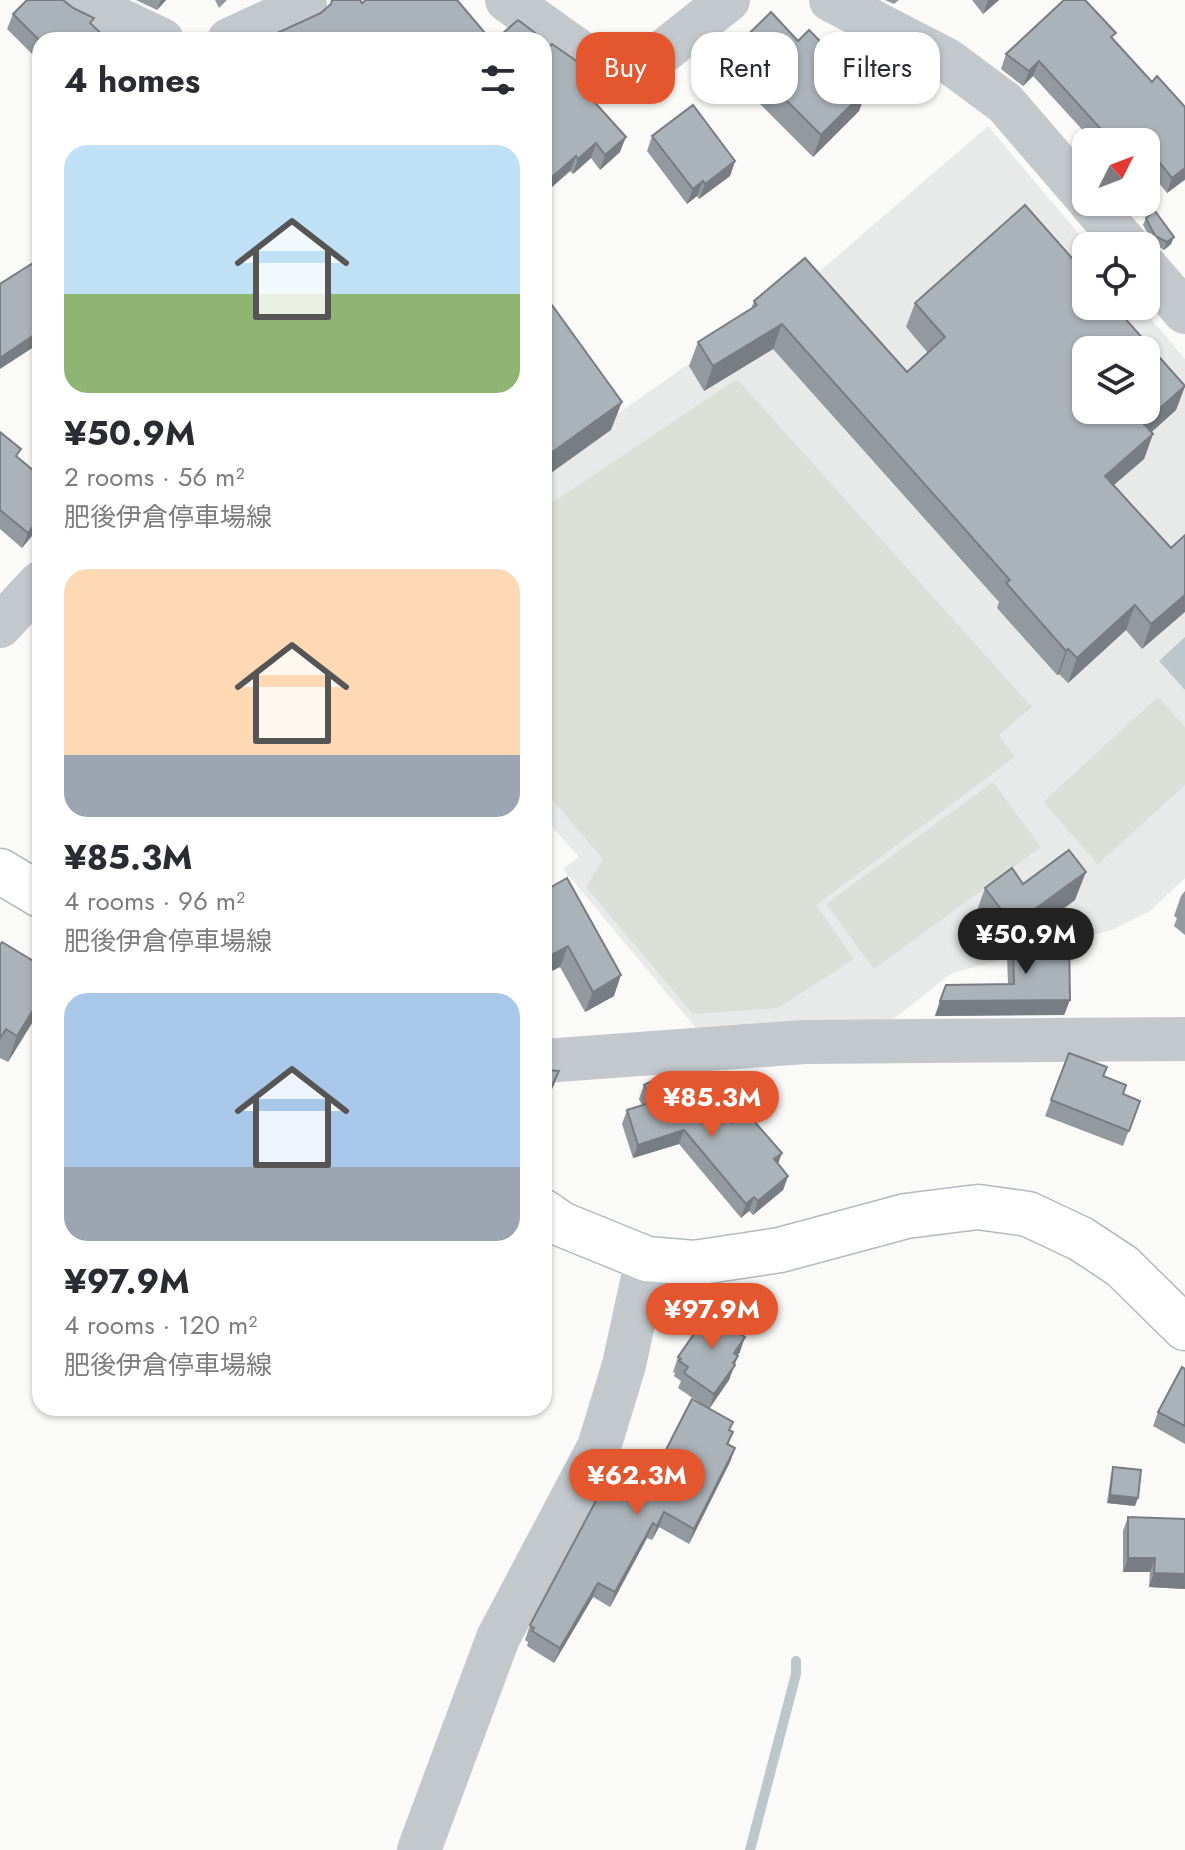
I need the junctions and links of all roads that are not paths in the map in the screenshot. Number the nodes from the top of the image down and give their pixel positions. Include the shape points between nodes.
1 (78, 0) edge
2 (507, 0) edge
3 (728, 0) edge
4 (831, 0) edge
5 (311, 2) edge
6 (145, 32) edge
7 (246, 32) edge
8 (552, 32) edge
9 (552, 32) edge
10 (1072, 181) edge
11 (1102, 216) edge
12 (1116, 232) edge
13 (1160, 283) edge
14 (1185, 312) edge
15 (32, 592) edge
16 (0, 626) edge
17 (0, 871) edge
18 (32, 890) edge
19 (1185, 1039) edge
20 (552, 1060) edge
21 (552, 1218) edge
22 (647, 1259) junction
23 (1185, 1328) edge
24 (419, 1850) edge

1 - 6 street
2 - 8 street
3 - 9 street via 640,70 591,60
4 - 10 street via 947,60 1005,103
5 - 7 street
11 - 12 street
13 - 14 street
15 - 16 street
17 - 18 main road
19 - 20 street via 804,1042
21 - 22 main road
22 - 23 main road via 694,1263 780,1250 906,1216 978,1207 1028,1214 1081,1239 1122,1266
22 - 24 street via 599,1447 498,1638

